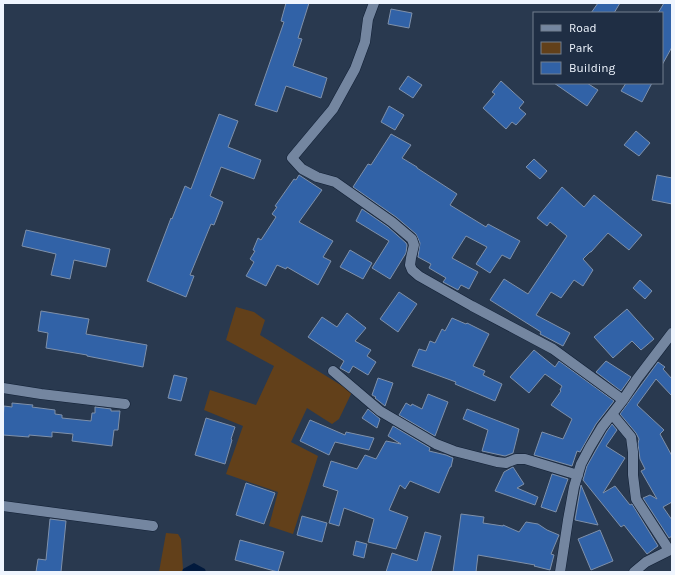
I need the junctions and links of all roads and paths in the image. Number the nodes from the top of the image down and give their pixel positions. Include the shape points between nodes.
1 (374, 3) edge
2 (672, 334) edge
3 (333, 372) dead end
4 (3, 388) edge
5 (622, 400) junction
6 (125, 404) dead end
7 (612, 414) junction
8 (578, 475) junction
9 (3, 506) edge
10 (153, 526) dead end
11 (670, 550) edge
12 (560, 572) edge
13 (634, 572) edge

1 - 5 street via 368,19 365,42 355,69 333,108 292,158 302,169 335,182 412,239 414,245 410,265 419,276 553,349
2 - 5 street
3 - 8 street via 380,411 436,444 454,451 506,463 525,459
4 - 6 street
5 - 7 street
7 - 8 street via 590,447
7 - 11 street via 631,437 636,499
8 - 12 street
9 - 10 street
11 - 13 street via 646,562

